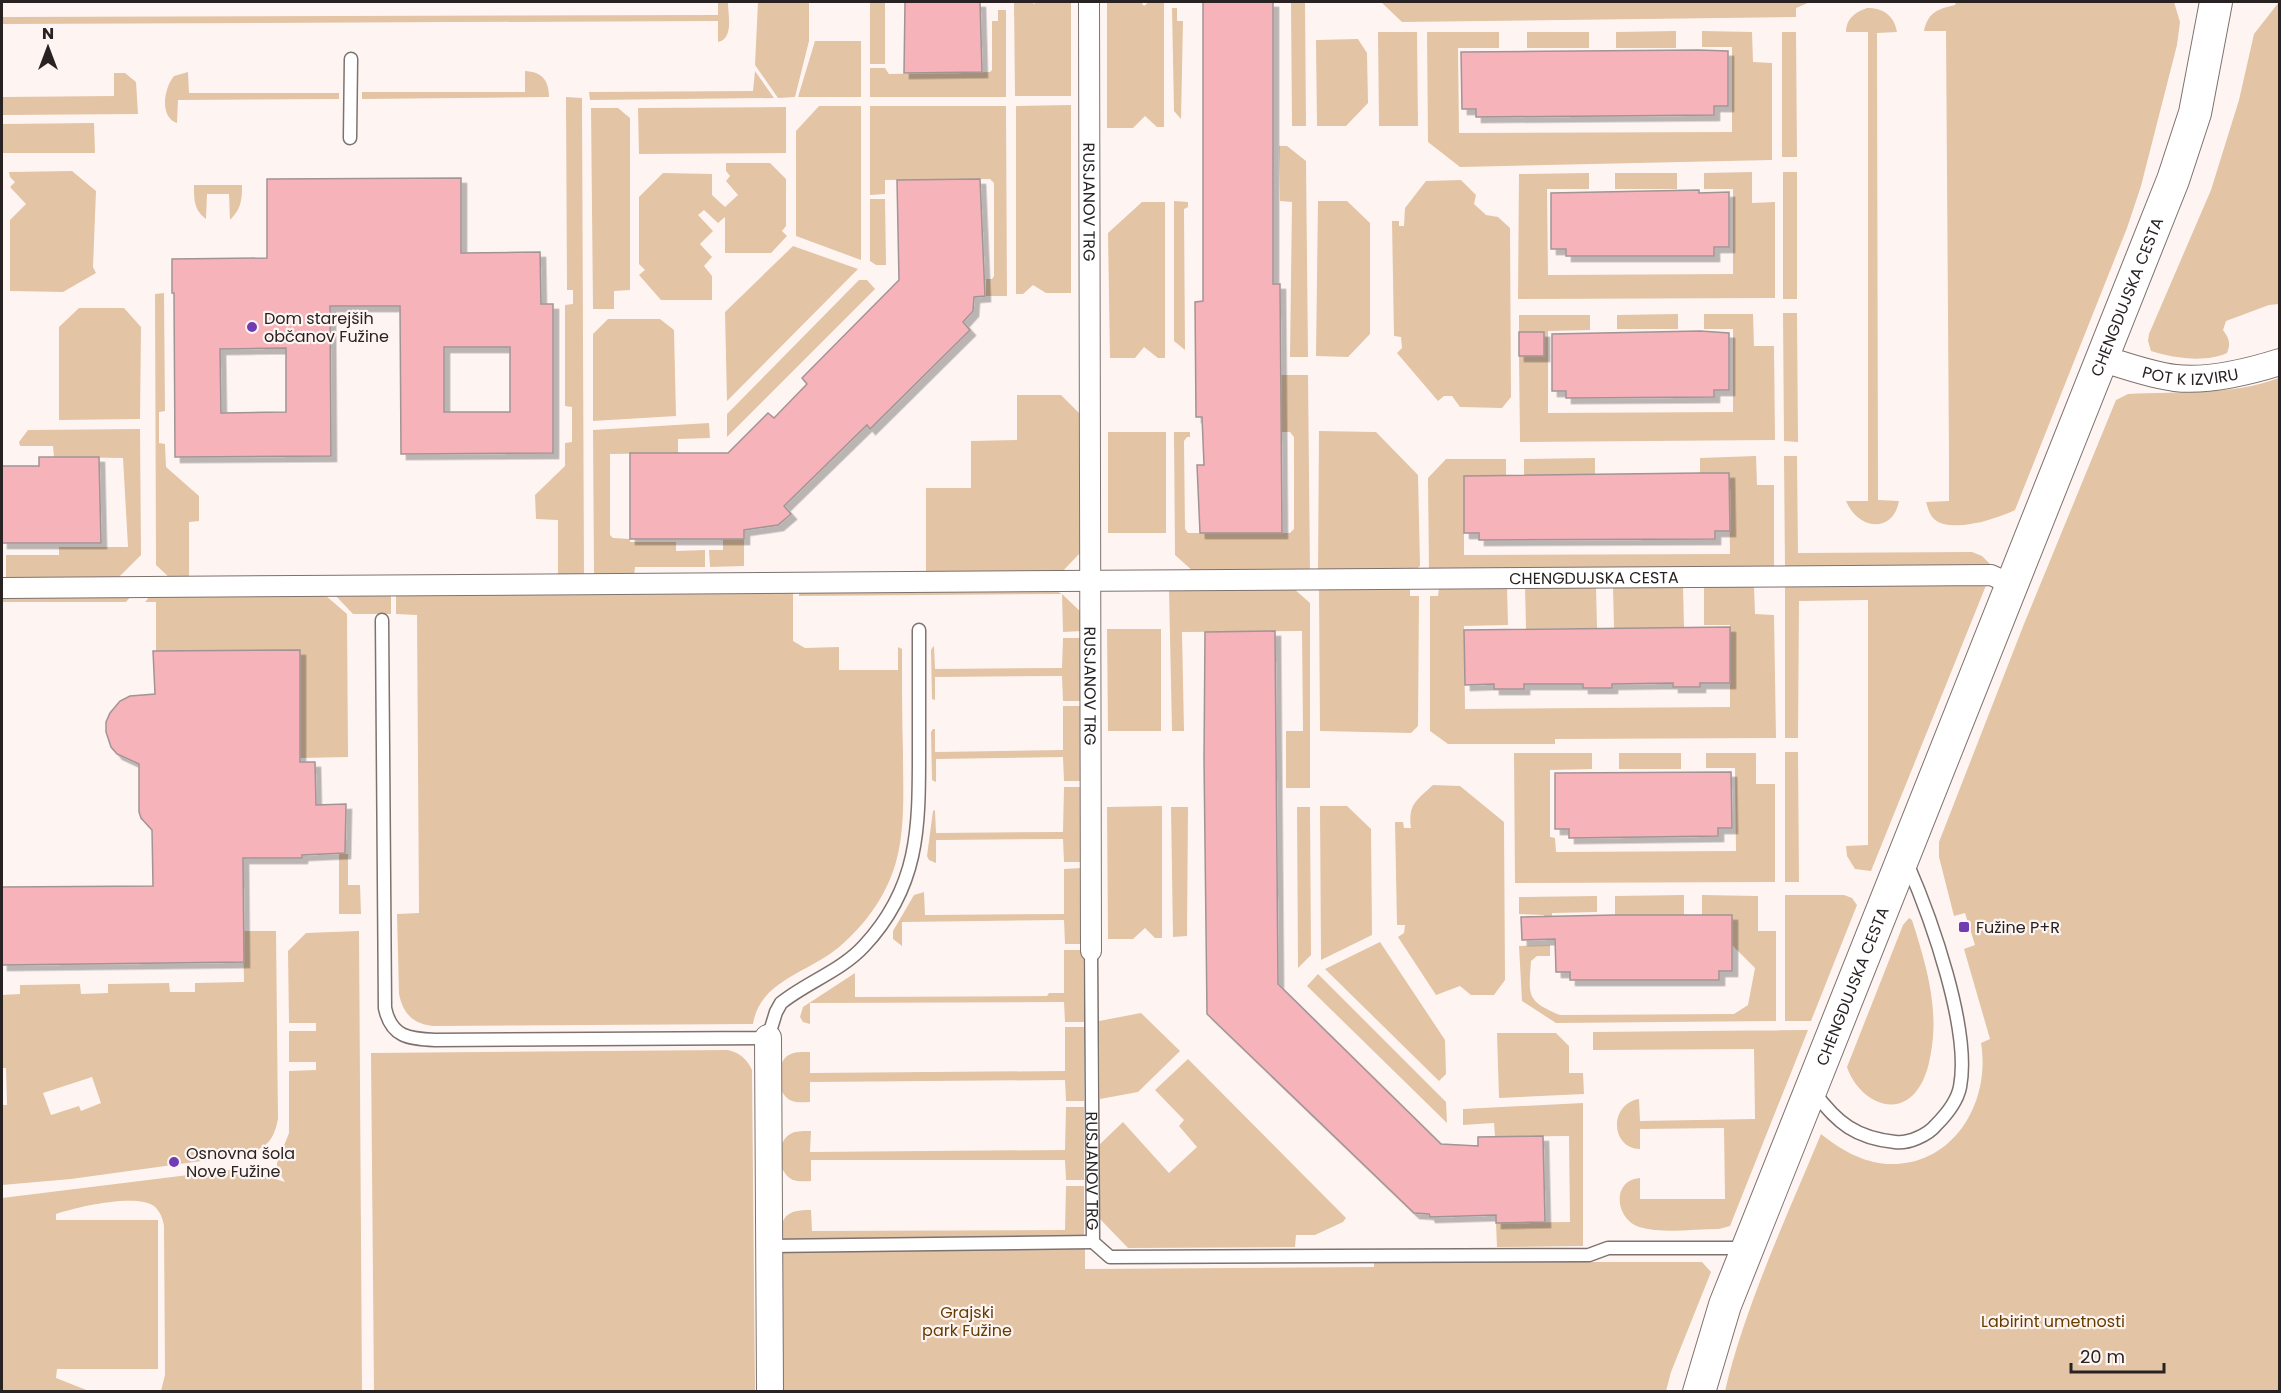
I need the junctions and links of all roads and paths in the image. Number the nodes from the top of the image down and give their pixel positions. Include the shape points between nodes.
1 (1089, 2) edge
2 (2216, 2) edge
3 (351, 59) dead end
4 (350, 138) dead end
5 (2103, 359) junction
6 (2280, 362) edge
7 (1090, 580) junction
8 (2013, 585) junction
9 (2, 588) edge
10 (382, 620) dead end
11 (919, 630) dead end
12 (1904, 856) junction
13 (1091, 951) joint
14 (768, 1038) junction
15 (1811, 1089) junction
16 (1093, 1242) junction
17 (769, 1245) junction
18 (1748, 1248) junction
19 (770, 1392) edge
20 (1698, 1392) edge

1 - 7 street, RUSJANOV TRG
2 - 5 street, CHENGDUJSKA CESTA via 2184,148
3 - 4 lane
5 - 6 street, POT K IZVIRU via 2177,378 2233,374
5 - 8 street, CHENGDUJSKA CESTA
7 - 8 street, CHENGDUJSKA CESTA via 1991,575
7 - 9 street
7 - 13 street, RUSJANOV TRG
8 - 12 street, CHENGDUJSKA CESTA
10 - 14 lane via 385,1008 393,1029 409,1037 435,1040
11 - 14 lane via 918,827 908,876 895,903 850,960 781,1003
12 - 15 street, CHENGDUJSKA CESTA
12 - 15 lane via 1953,998 1961,1045 1960,1090 1933,1129 1900,1143 1878,1140 1848,1128
13 - 16 lane, RUSJANOV TRG
14 - 17 street
15 - 18 street, CHENGDUJSKA CESTA
16 - 17 lane
16 - 18 lane, RUSJANOV TRG via 1110,1257 1589,1255 1608,1248
17 - 19 street
18 - 20 street, CHENGDUJSKA CESTA via 1725,1305

